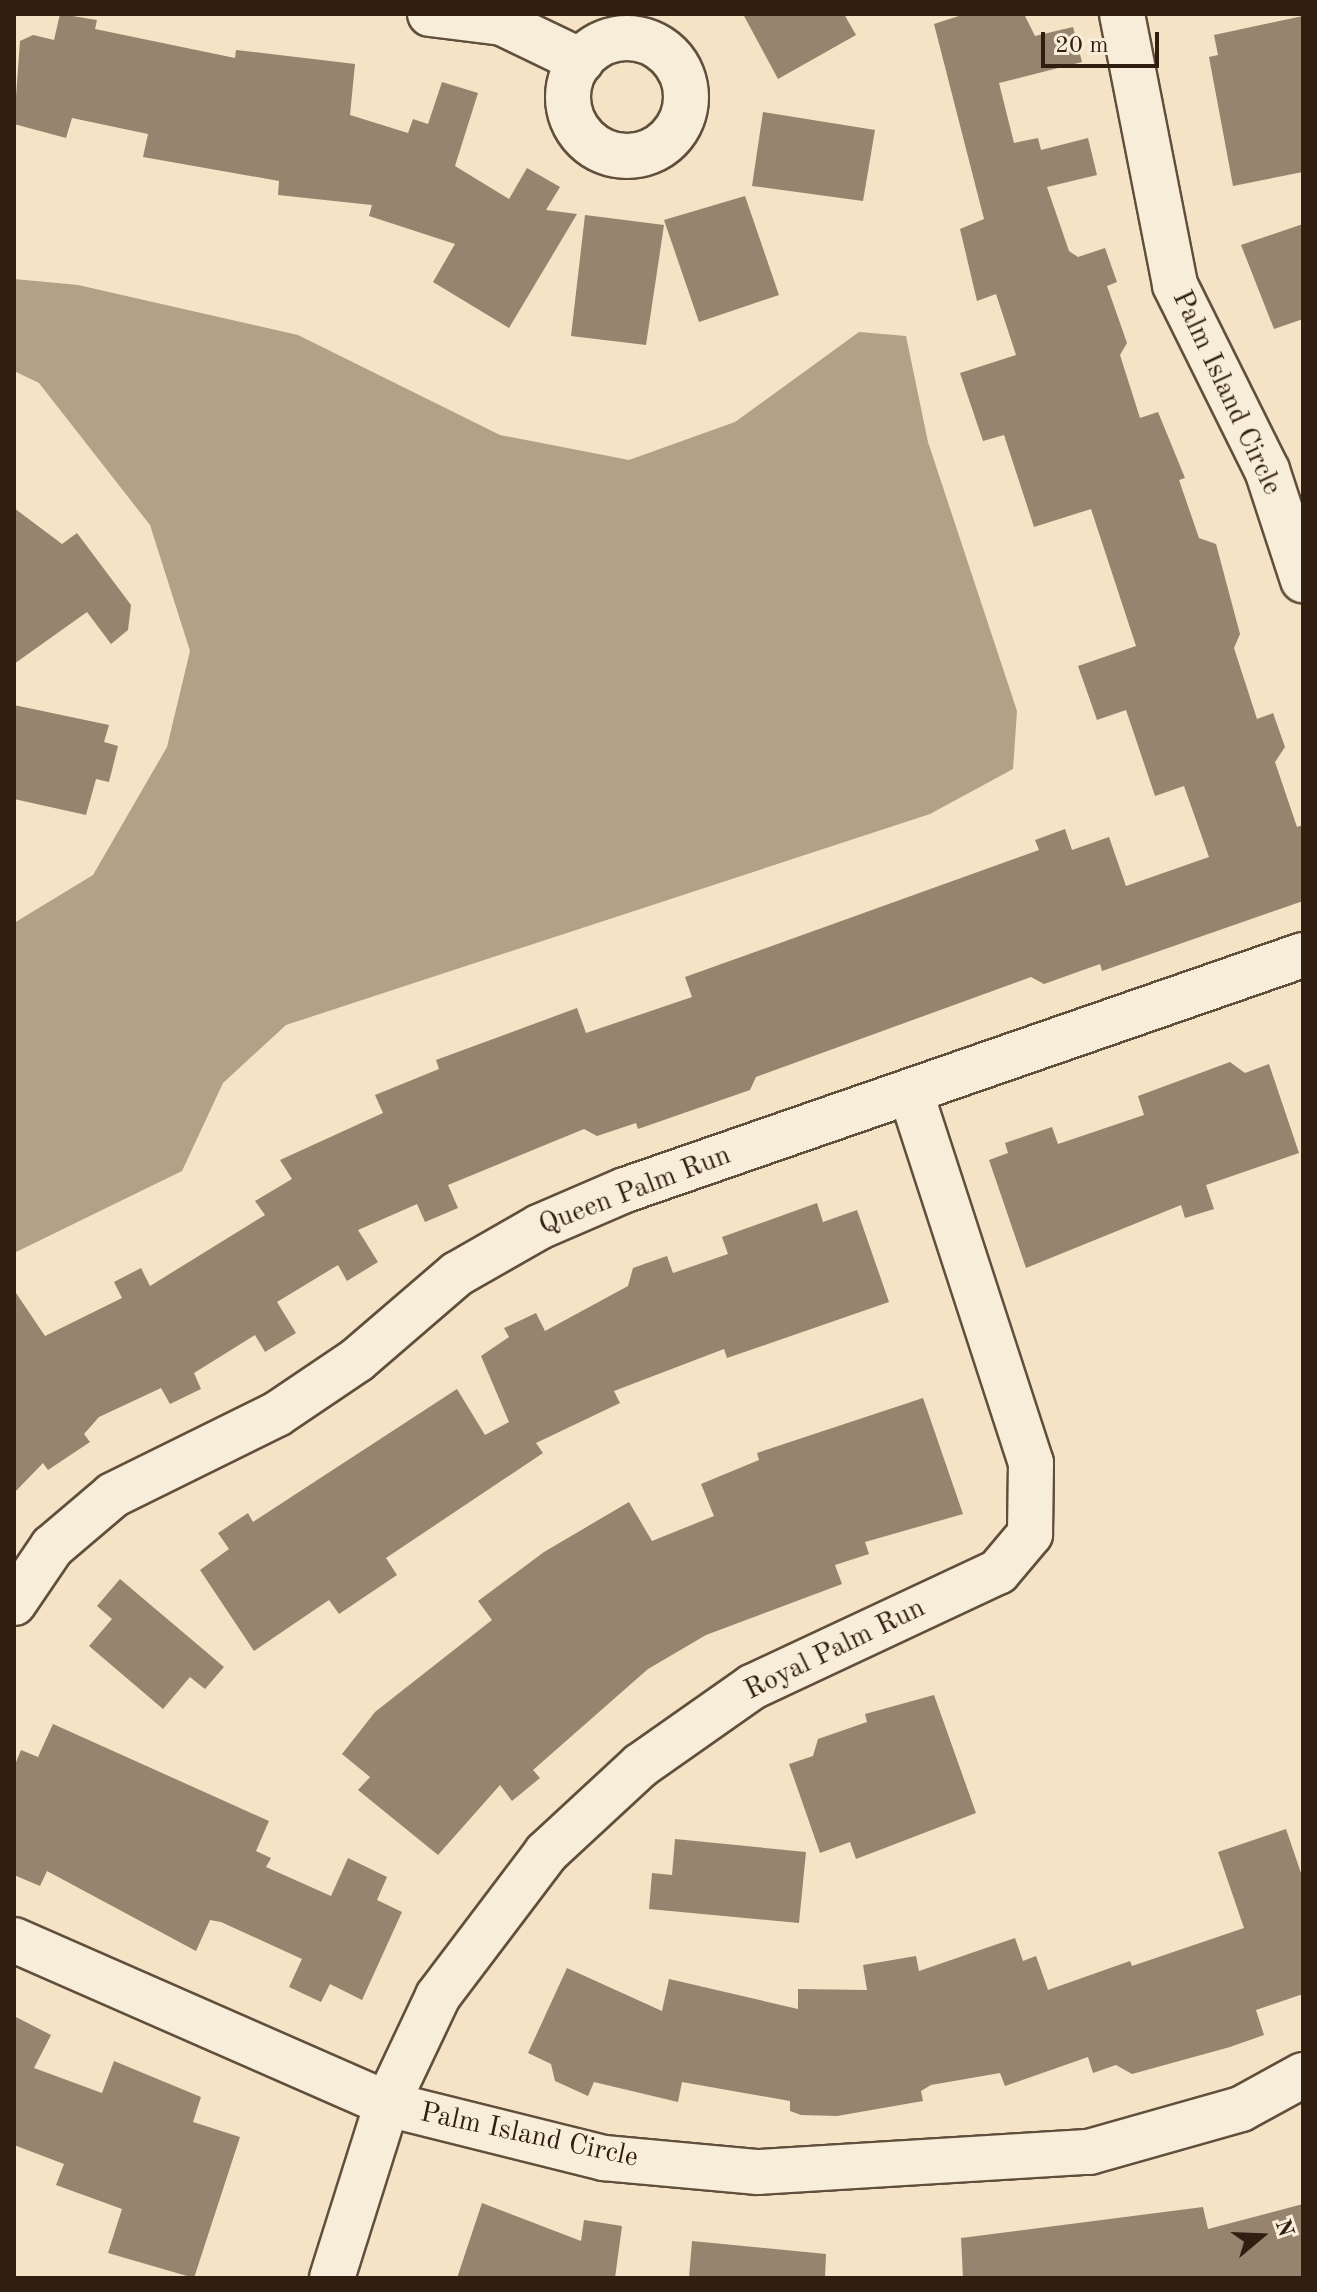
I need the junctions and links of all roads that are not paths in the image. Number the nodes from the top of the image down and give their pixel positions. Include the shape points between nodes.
1 (430, 14) edge
2 (1122, 14) edge
3 (581, 61) dead end
4 (1303, 580) edge
5 (1303, 955) edge
6 (910, 1091) junction
7 (14, 1603) edge
8 (14, 1940) edge
9 (1303, 2075) edge
10 (387, 2104) junction
11 (332, 2278) edge

1 - 3 street via 502,23
2 - 4 street, Palm Island Circle via 1175,285 1267,470
5 - 6 street, Queen Palm Run
6 - 7 street, Queen Palm Run via 625,1190 525,1235 457,1274 357,1360 277,1414 113,1495 52,1547
6 - 10 street, Royal Palm Run via 1031,1463 1030,1534 998,1572 752,1687 641,1765 546,1853 447,1984
8 - 10 street, Palm Island Circle
9 - 10 street, Palm Island Circle via 1241,2109 1089,2152 758,2172 604,2158
10 - 11 street, Royal Palm Run

